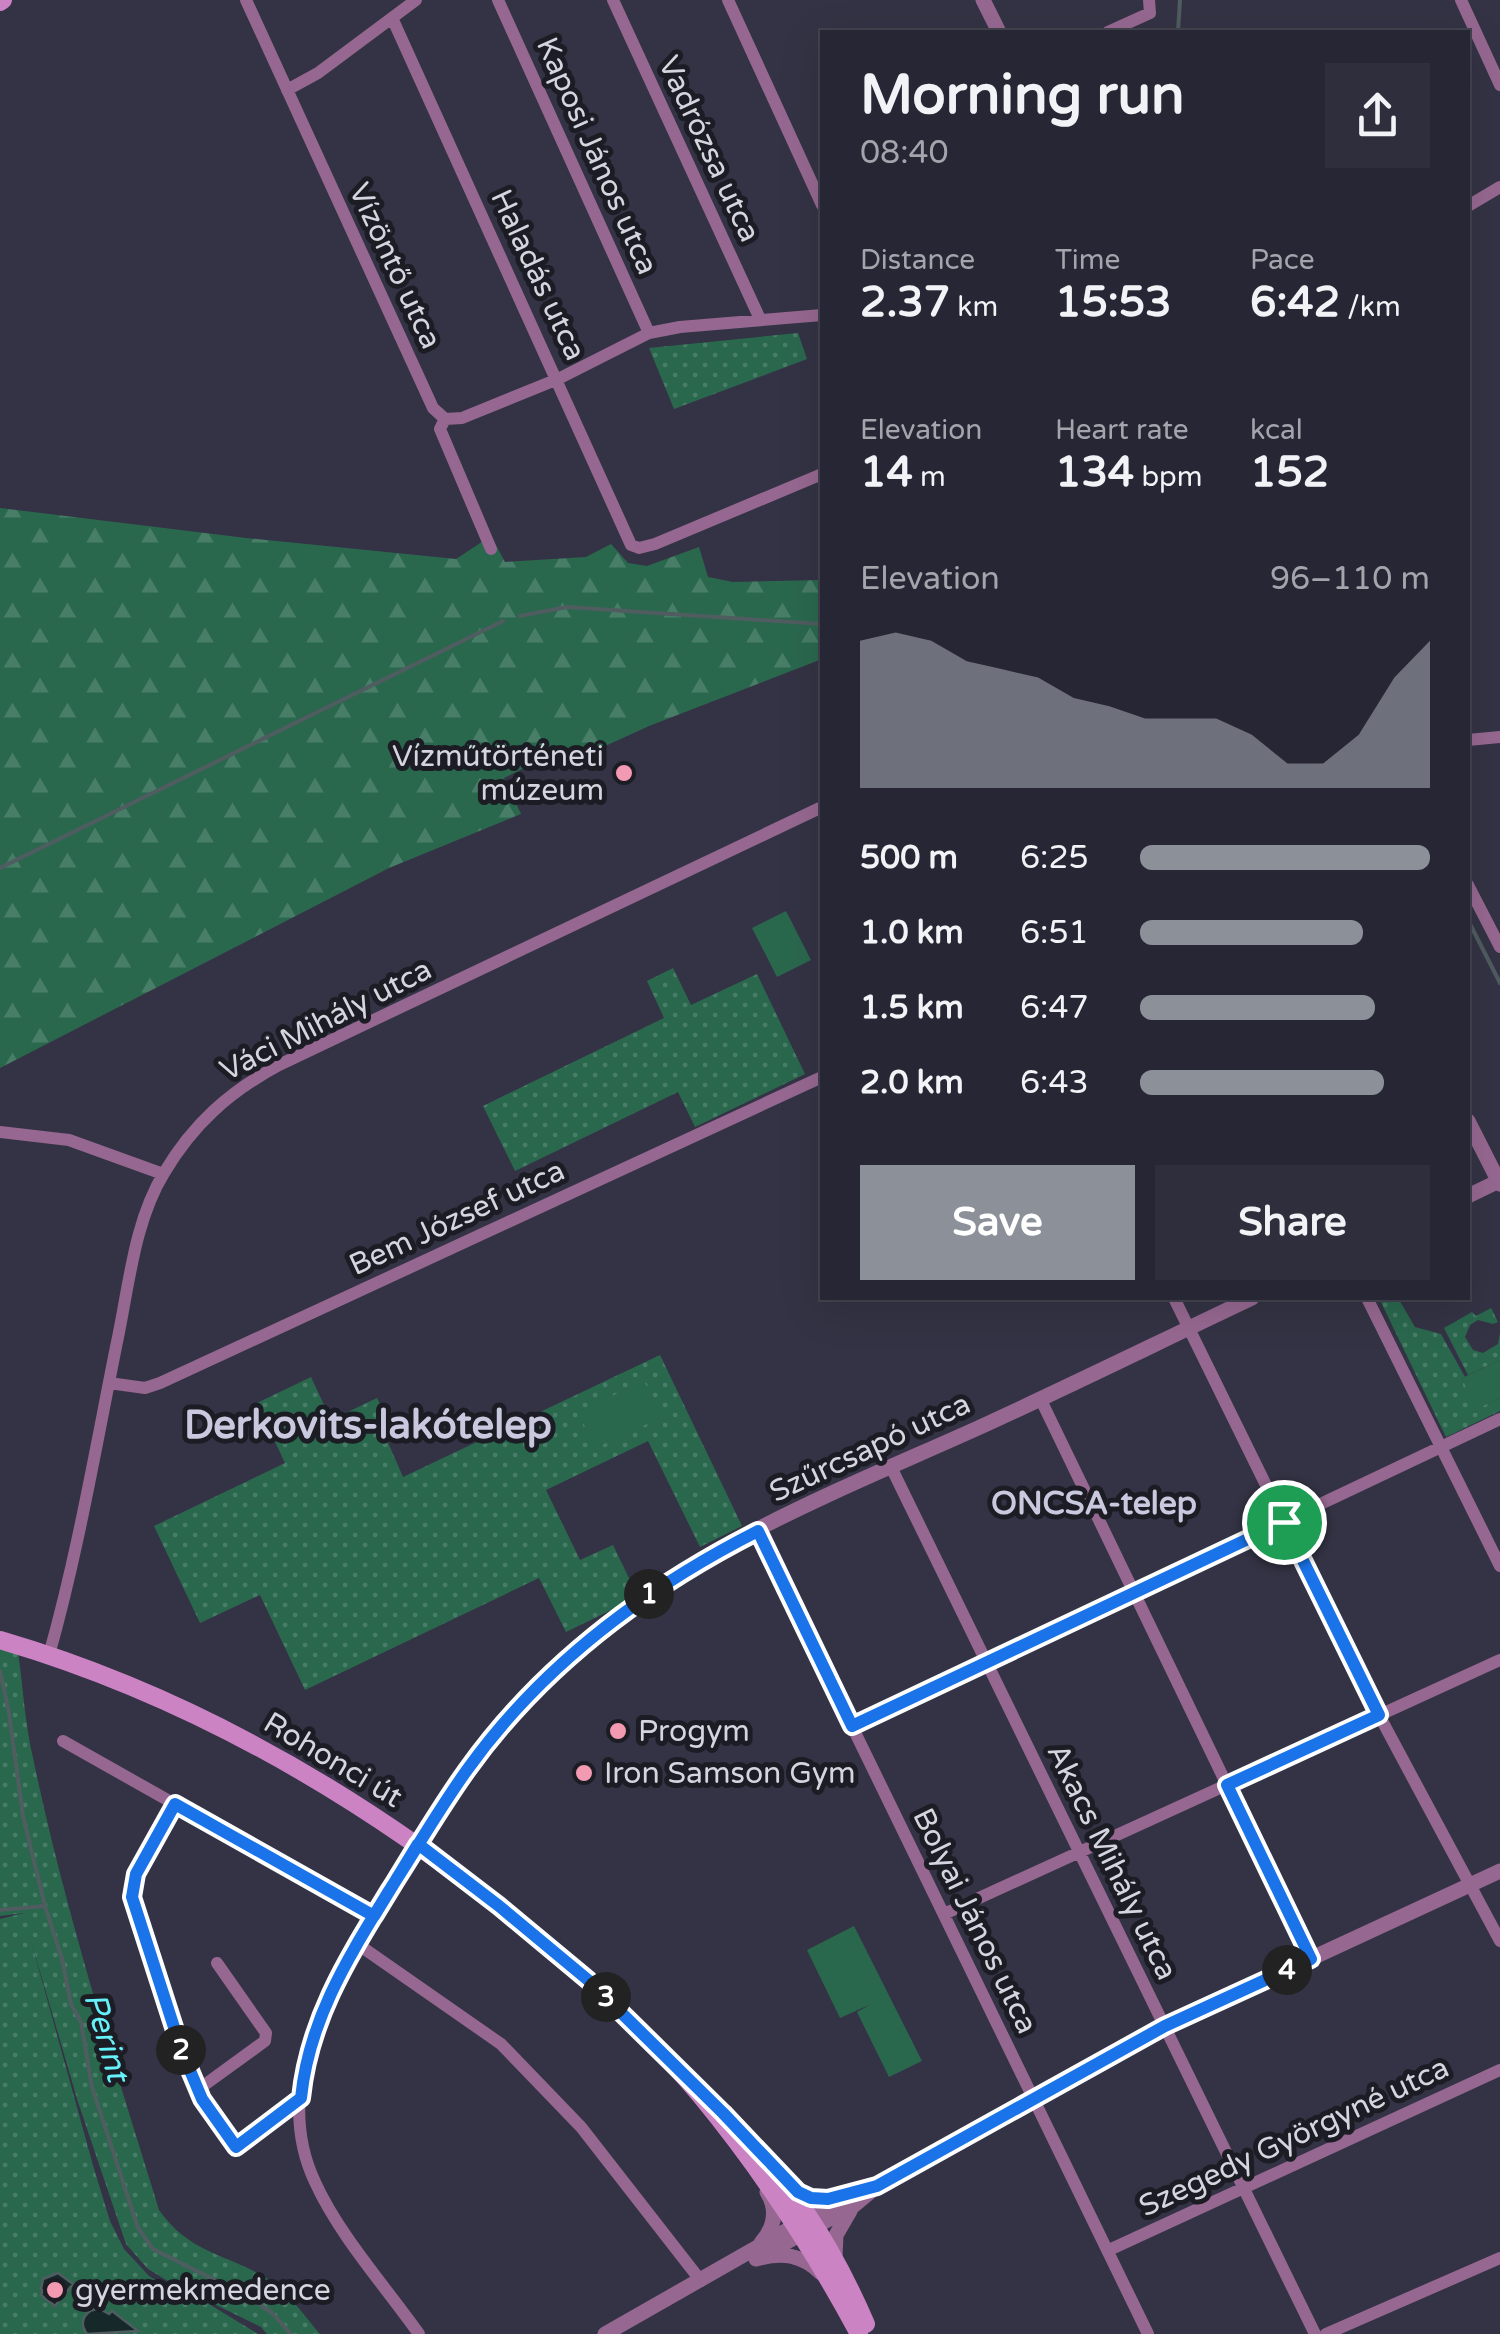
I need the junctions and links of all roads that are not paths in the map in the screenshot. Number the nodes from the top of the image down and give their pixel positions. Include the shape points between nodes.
1 (416, 0) edge
2 (498, 0) edge
3 (614, 0) edge
4 (728, 0) edge
5 (983, 0) edge
6 (1149, 0) edge
7 (248, 1) edge
8 (1464, 1) edge
9 (394, 20) junction
10 (997, 30) edge
11 (1112, 30) edge
12 (1500, 85) edge
13 (287, 90) junction
14 (1500, 187) edge
15 (820, 202) edge
16 (1470, 205) edge
17 (820, 315) edge
18 (760, 319) junction
19 (650, 333) junction
20 (558, 379) junction
21 (445, 420) junction
22 (820, 475) edge
23 (492, 549) dead end
24 (1500, 737) edge
25 (1470, 740) edge
26 (820, 808) edge
27 (1470, 888) edge
28 (1500, 945) edge
29 (820, 1078) edge
30 (1470, 1125) edge
31 (0, 1132) edge
32 (163, 1174) junction
33 (1499, 1182) edge
34 (1470, 1195) edge
35 (1175, 1300) edge
36 (1248, 1300) edge
37 (1368, 1300) edge
38 (1188, 1328) junction
39 (109, 1383) junction
40 (1040, 1398) junction
41 (1500, 1419) edge
42 (1441, 1447) junction
43 (891, 1466) junction
44 (1284, 1522) junction
45 (758, 1531) junction
46 (1500, 1566) edge
47 (1134, 1592) junction
48 (0, 1640) edge
49 (49, 1655) junction
50 (1500, 1660) edge
51 (987, 1662) junction
52 (1379, 1715) junction
53 (852, 1726) junction
54 (64, 1740) dead end
55 (1227, 1785) junction
56 (175, 1804) junction
57 (418, 1844) junction
58 (1079, 1852) junction
59 (1500, 1872) edge
60 (1469, 1885) junction
61 (944, 1914) junction
62 (374, 1916) junction
63 (1500, 1941) edge
64 (356, 1943) junction
65 (1311, 1959) junction
66 (217, 1963) dead end
67 (1165, 2026) junction
68 (1500, 2070) edge
69 (685, 2078) junction
70 (200, 2092) junction
71 (301, 2098) junction
72 (1033, 2099) junction
73 (739, 2148) junction
74 (789, 2186) junction
75 (1244, 2187) junction
76 (850, 2202) junction
77 (806, 2226) junction
78 (1109, 2250) junction
79 (757, 2252) junction
80 (835, 2257) junction
81 (1500, 2258) edge
82 (701, 2281) junction
83 (833, 2286) junction
84 (419, 2334) edge
85 (605, 2334) edge
86 (859, 2334) edge
87 (870, 2334) edge
88 (1148, 2334) edge
89 (1315, 2334) edge
90 (1326, 2334) edge

1 - 9 street
2 - 19 street, Kaposi János utca
3 - 18 street, Vadrózsa utca
4 - 15 street
5 - 10 street
6 - 11 street via 1150,13
7 - 13 street, Vízöntő utca
8 - 12 street
9 - 13 street
9 - 20 street, Haladás utca
13 - 21 street, Vízöntő utca via 433,408
14 - 16 street
17 - 18 street
18 - 19 street
19 - 20 street
20 - 21 street
20 - 22 street, Haladás utca via 626,538 638,548
21 - 23 street, Vízöntő utca via 440,429
24 - 25 street
26 - 32 street, Váci Mihály utca via 260,1075 218,1104
27 - 28 street
29 - 39 street, Bem József utca via 160,1383
30 - 33 street
31 - 32 street via 69,1140
32 - 39 street, Váci Mihály utca via 140,1228
33 - 34 street
35 - 38 street
36 - 38 street, Szűrcsapó utca
37 - 42 street
38 - 40 street, Szűrcsapó utca
38 - 44 street
39 - 49 street, Váci Mihály utca
40 - 43 street, Szűrcsapó utca
40 - 47 street
41 - 42 street
42 - 44 street
42 - 46 street
43 - 45 street, Szűrcsapó utca
43 - 51 street, Akacs Mihály utca
44 - 47 street
44 - 52 street
45 - 53 street, Bolyai János utca
45 - 57 street, Szűrcsapó utca via 658,1588 574,1652 492,1738
47 - 51 street
47 - 55 street
48 - 49 main road, Rohonci út
49 - 57 main road, Rohonci út via 223,1728
50 - 52 street
51 - 53 street
51 - 58 street, Akacs Mihály utca
52 - 55 street
52 - 60 street
53 - 61 street, Bolyai János utca
54 - 56 street
55 - 58 street
55 - 65 street
56 - 62 street
56 - 70 street via 136,1874 132,1897
57 - 62 street, Szűrcsapó utca
57 - 69 main road, Rohonci út via 553,1949
58 - 61 street
58 - 67 street, Akacs Mihály utca
59 - 60 street
60 - 63 street
60 - 65 street
61 - 72 street, Bolyai János utca
62 - 64 street, Szűrcsapó utca
64 - 71 street, Szűrcsapó utca via 314,2029
64 - 82 street via 501,2044 581,2126
65 - 67 street
66 - 70 street via 266,2041
67 - 72 street
67 - 75 street, Akacs Mihály utca
68 - 75 street, Szegedy Györgyné utca
69 - 73 main road, Rohonci út
69 - 74 main road, Rohonci út
70 - 71 street via 236,2147
71 - 84 street, Szűrcsapó utca via 302,2146 325,2201
72 - 76 street
72 - 78 street, Bolyai János utca
73 - 77 main road, Rohonci út
73 - 79 street via 774,2208 772,2228
74 - 76 street via 811,2198
74 - 77 main road, Rohonci út
75 - 78 street, Szegedy Györgyné utca
75 - 89 street, Akacs Mihály utca
76 - 77 street
76 - 80 street
77 - 79 street
77 - 80 main road, Rohonci út
77 - 83 main road, Rohonci út
78 - 88 street, Bolyai János utca
79 - 82 street
79 - 83 street via 806,2260
80 - 87 main road, Rohonci út
81 - 90 street
82 - 85 street
83 - 86 main road, Rohonci út

